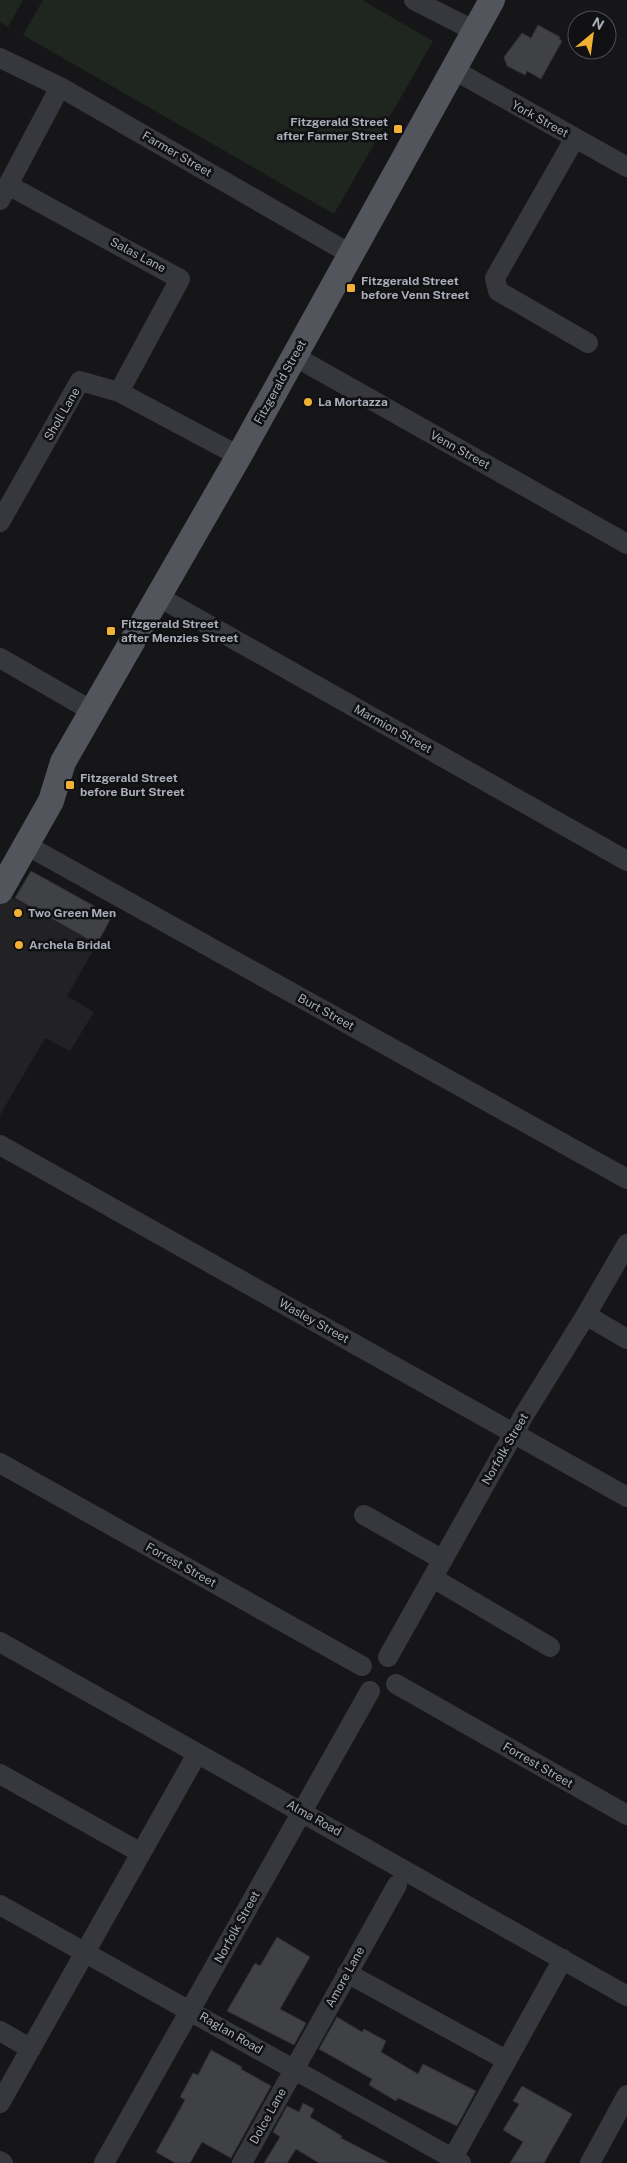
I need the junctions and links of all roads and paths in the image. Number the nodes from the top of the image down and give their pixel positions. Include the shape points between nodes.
1 (414, 0) edge
2 (492, 0) edge
3 (475, 31) junction
4 (0, 58) edge
5 (454, 70) junction
6 (60, 87) junction
7 (575, 138) junction
8 (627, 167) edge
9 (4, 192) edge
10 (352, 255) junction
11 (588, 343) dead end
12 (294, 356) junction
13 (119, 392) junction
14 (239, 456) junction
15 (0, 522) edge
16 (627, 544) edge
17 (159, 597) junction
18 (0, 658) edge
19 (92, 711) junction
20 (63, 762) junction
21 (26, 845) junction
22 (0, 855) edge
23 (627, 861) edge
24 (0, 891) edge
25 (0, 1145) edge
26 (627, 1179) edge
27 (627, 1244) edge
28 (586, 1315) junction
29 (627, 1339) edge
30 (514, 1434) junction
31 (0, 1463) edge
32 (627, 1497) edge
33 (364, 1516) dead end
34 (443, 1560) junction
35 (433, 1578) junction
36 (550, 1648) dead end
37 (3, 1650) edge
38 (388, 1657) junction
39 (362, 1666) junction
40 (396, 1684) junction
41 (370, 1691) junction
42 (197, 1754) junction
43 (0, 1774) edge
44 (302, 1812) junction
45 (627, 1815) edge
46 (141, 1853) junction
47 (397, 1886) dead end
48 (0, 1905) edge
49 (86, 1953) junction
50 (563, 1959) junction
51 (348, 1973) junction
52 (627, 1996) edge
53 (190, 2010) junction
54 (0, 2031) edge
55 (31, 2048) junction
56 (506, 2060) junction
57 (294, 2069) junction
58 (627, 2096) edge
59 (0, 2103) edge
60 (454, 2161) edge
61 (104, 2163) edge
62 (242, 2163) edge
63 (590, 2163) edge

1 - 3 street
2 - 3 main road, Fitzgerald Street
3 - 5 main road, Fitzgerald Street
4 - 6 street, Farmer Street
5 - 7 street, York Street
5 - 10 main road, Fitzgerald Street
6 - 9 street
6 - 10 street, Farmer Street
7 - 8 street, York Street
7 - 11 street via 495,278 498,291
9 - 13 street, Salas Lane via 180,278
10 - 12 main road, Fitzgerald Street
12 - 14 main road, Fitzgerald Street
12 - 16 street, Venn Street
13 - 14 street, Sholl Lane
13 - 15 street, Sholl Lane via 80,381
14 - 17 main road, Fitzgerald Street
17 - 19 main road, Fitzgerald Street
17 - 23 street, Marmion Street
18 - 19 street
19 - 20 main road, Fitzgerald Street
20 - 21 main road, Fitzgerald Street via 51,801
20 - 22 main road, Fitzgerald Street via 37,790
21 - 24 main road, Fitzgerald Street
21 - 26 street, Burt Street
25 - 30 street, Wasley Street
27 - 28 street, Norfolk Street
28 - 29 street
28 - 30 street, Norfolk Street
30 - 32 street, Wasley Street
30 - 34 street, Norfolk Street
31 - 39 street, Forrest Street
33 - 34 street
34 - 35 street, Norfolk Street
35 - 36 street
35 - 38 street, Norfolk Street
37 - 42 street, Alma Road
38 - 39 street via 378,1655
38 - 40 street via 398,1669
39 - 41 street via 360,1676
40 - 41 street via 389,1692 379,1694
40 - 45 street, Forrest Street
41 - 44 street, Norfolk Street
42 - 44 street, Alma Road
42 - 46 street
43 - 46 street
44 - 50 street, Alma Road
44 - 53 street, Norfolk Street
46 - 49 street
47 - 51 street, Amore Lane
48 - 49 street, Raglan Road
49 - 53 street, Raglan Road
49 - 55 street
50 - 52 street, Alma Road
50 - 56 street
51 - 56 street
51 - 57 street, Amore Lane
53 - 57 street, Raglan Road
53 - 61 street, Norfolk Street
54 - 55 street
55 - 59 street
56 - 60 street
57 - 60 street, Raglan Road
57 - 62 street, Dolce Lane
58 - 63 street

